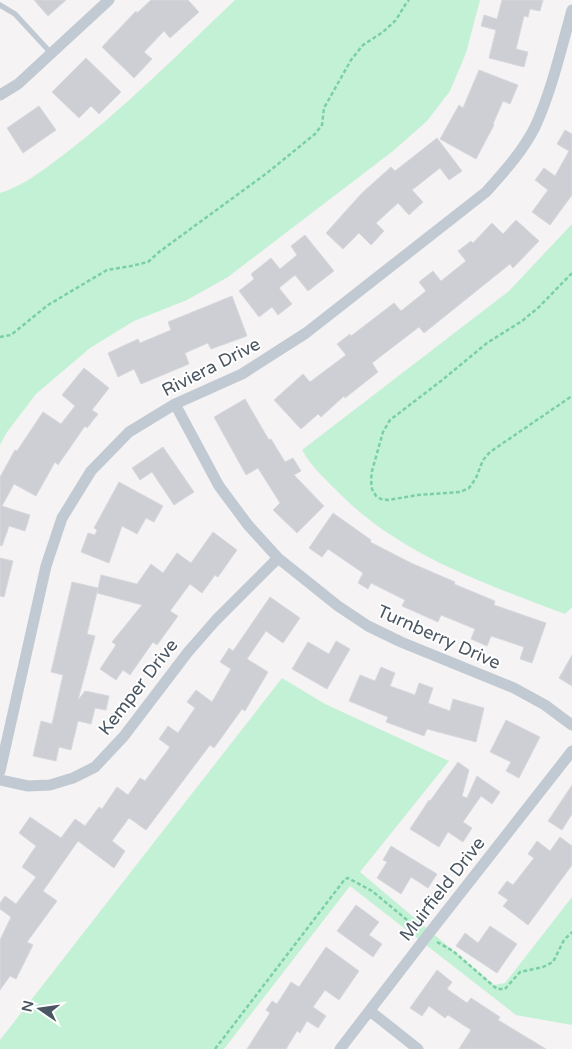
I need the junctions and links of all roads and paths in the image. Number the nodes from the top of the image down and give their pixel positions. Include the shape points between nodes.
1 (108, 0) edge
2 (409, 0) edge
3 (0, 5) edge
4 (572, 10) edge
5 (51, 53) junction
6 (0, 95) edge
7 (572, 273) edge
8 (0, 337) edge
9 (572, 396) edge
10 (176, 404) junction
11 (278, 558) junction
12 (572, 725) edge
13 (572, 751) edge
14 (0, 771) edge
15 (0, 780) edge
16 (572, 932) edge
17 (427, 936) junction
18 (370, 1012) junction
19 (215, 1049) edge
20 (340, 1049) edge
21 (418, 1049) edge

1 - 5 street
2 - 8 path via 396,20 363,45 351,60 324,108 322,125 306,143 148,262 107,270 48,305 11,335
3 - 5 lane via 15,14
4 - 10 street, Riviera Drive via 550,87 534,128 510,165 486,192 274,355 242,374
5 - 6 street via 18,84
7 - 9 path via 522,321 487,343 390,420 383,432 372,471 372,488 376,496 388,500 460,492 469,488 490,452
10 - 11 street, Turnberry Drive via 219,486
10 - 14 street, Riviera Drive via 129,432 91,471 62,518 46,566
11 - 12 street, Turnberry Drive via 368,626 514,688
11 - 15 street, Kemper Drive via 210,626 124,736 95,767 73,778 50,784 28,786
13 - 17 street, Muirfield Drive
16 - 17 path via 553,962 520,972 505,989 497,990 453,951
17 - 18 street, Muirfield Drive
17 - 19 path via 372,891 348,878
18 - 20 street, Muirfield Drive
18 - 21 street

